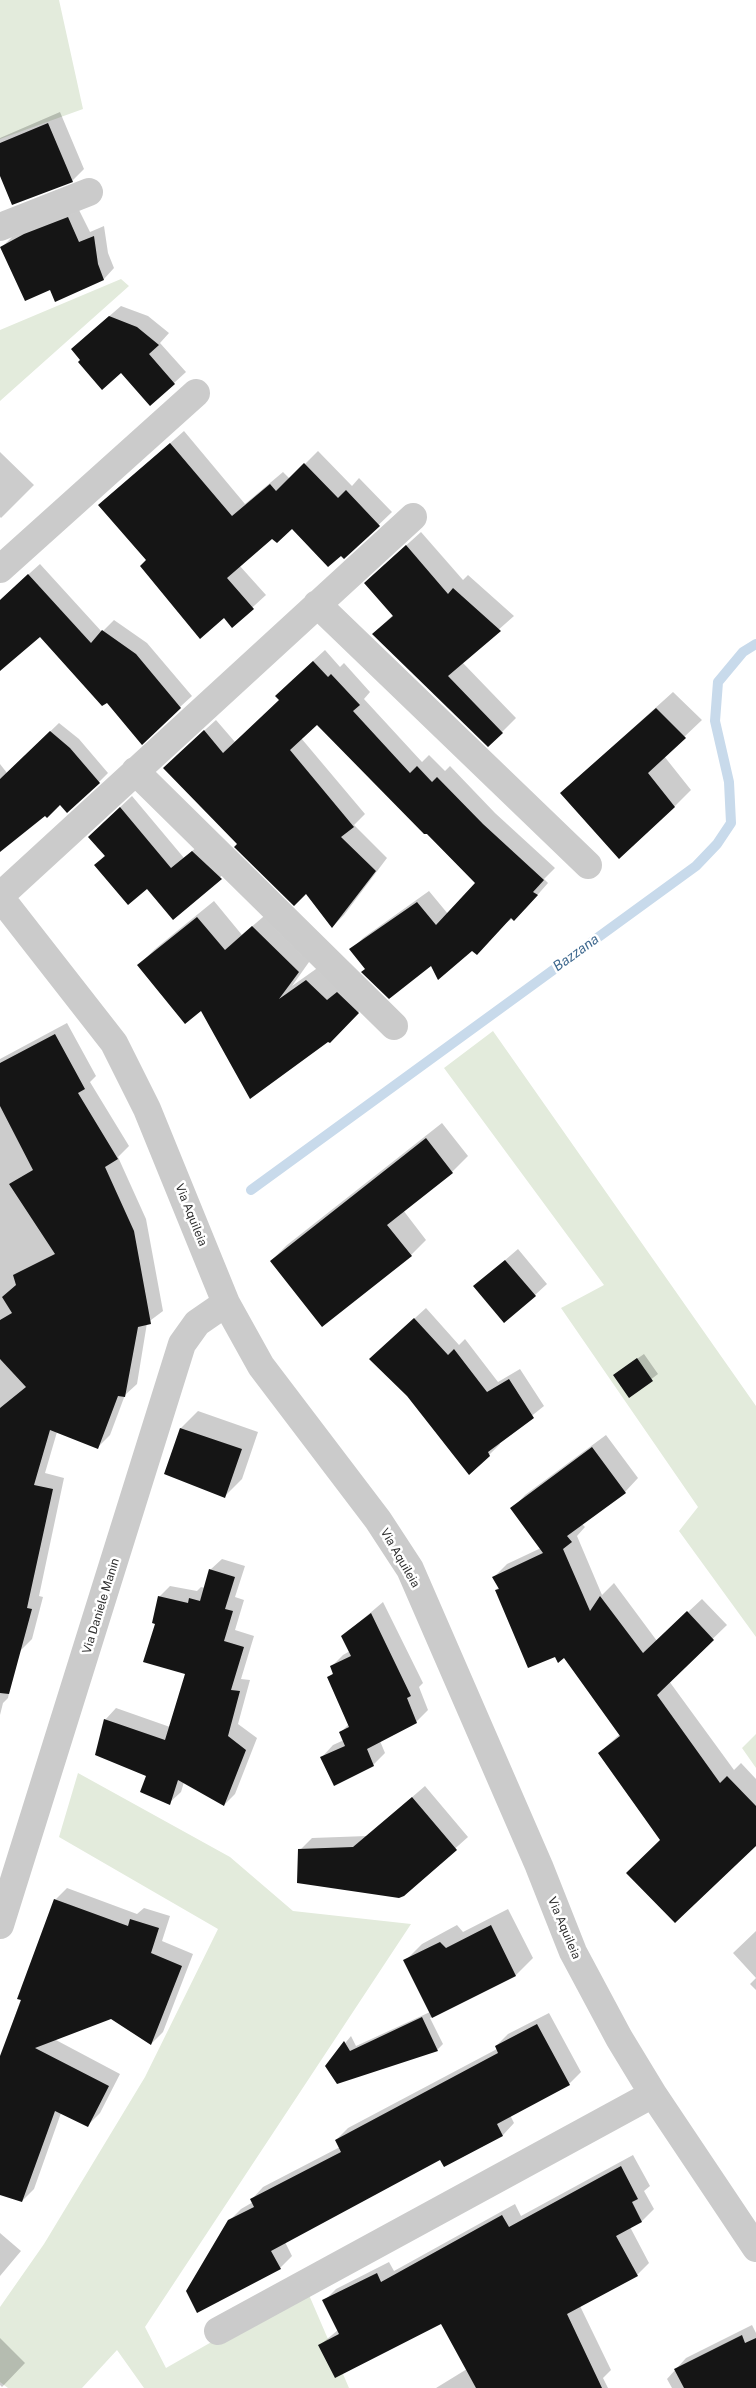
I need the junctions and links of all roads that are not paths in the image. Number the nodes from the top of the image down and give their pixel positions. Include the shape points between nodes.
1 (89, 192) dead end
2 (0, 227) edge
3 (196, 393) dead end
4 (413, 517) dead end
5 (0, 568) edge
6 (317, 604) junction
7 (135, 771) junction
8 (588, 865) dead end
9 (0, 896) edge
10 (394, 1026) dead end
11 (226, 1303) junction
12 (0, 1926) edge
13 (653, 2094) junction
14 (756, 2248) edge
15 (218, 2332) dead end

1 - 2 street
3 - 5 street
4 - 6 street
6 - 7 street
6 - 8 street
7 - 9 street
7 - 10 street
9 - 11 street, Via Aquileia via 114,1043 147,1109
11 - 12 street, Via Daniele Manin via 197,1323 182,1344
11 - 13 street, Via Aquileia via 261,1366 378,1520 410,1569 573,1952
13 - 14 street, Via Aquileia
13 - 15 street

